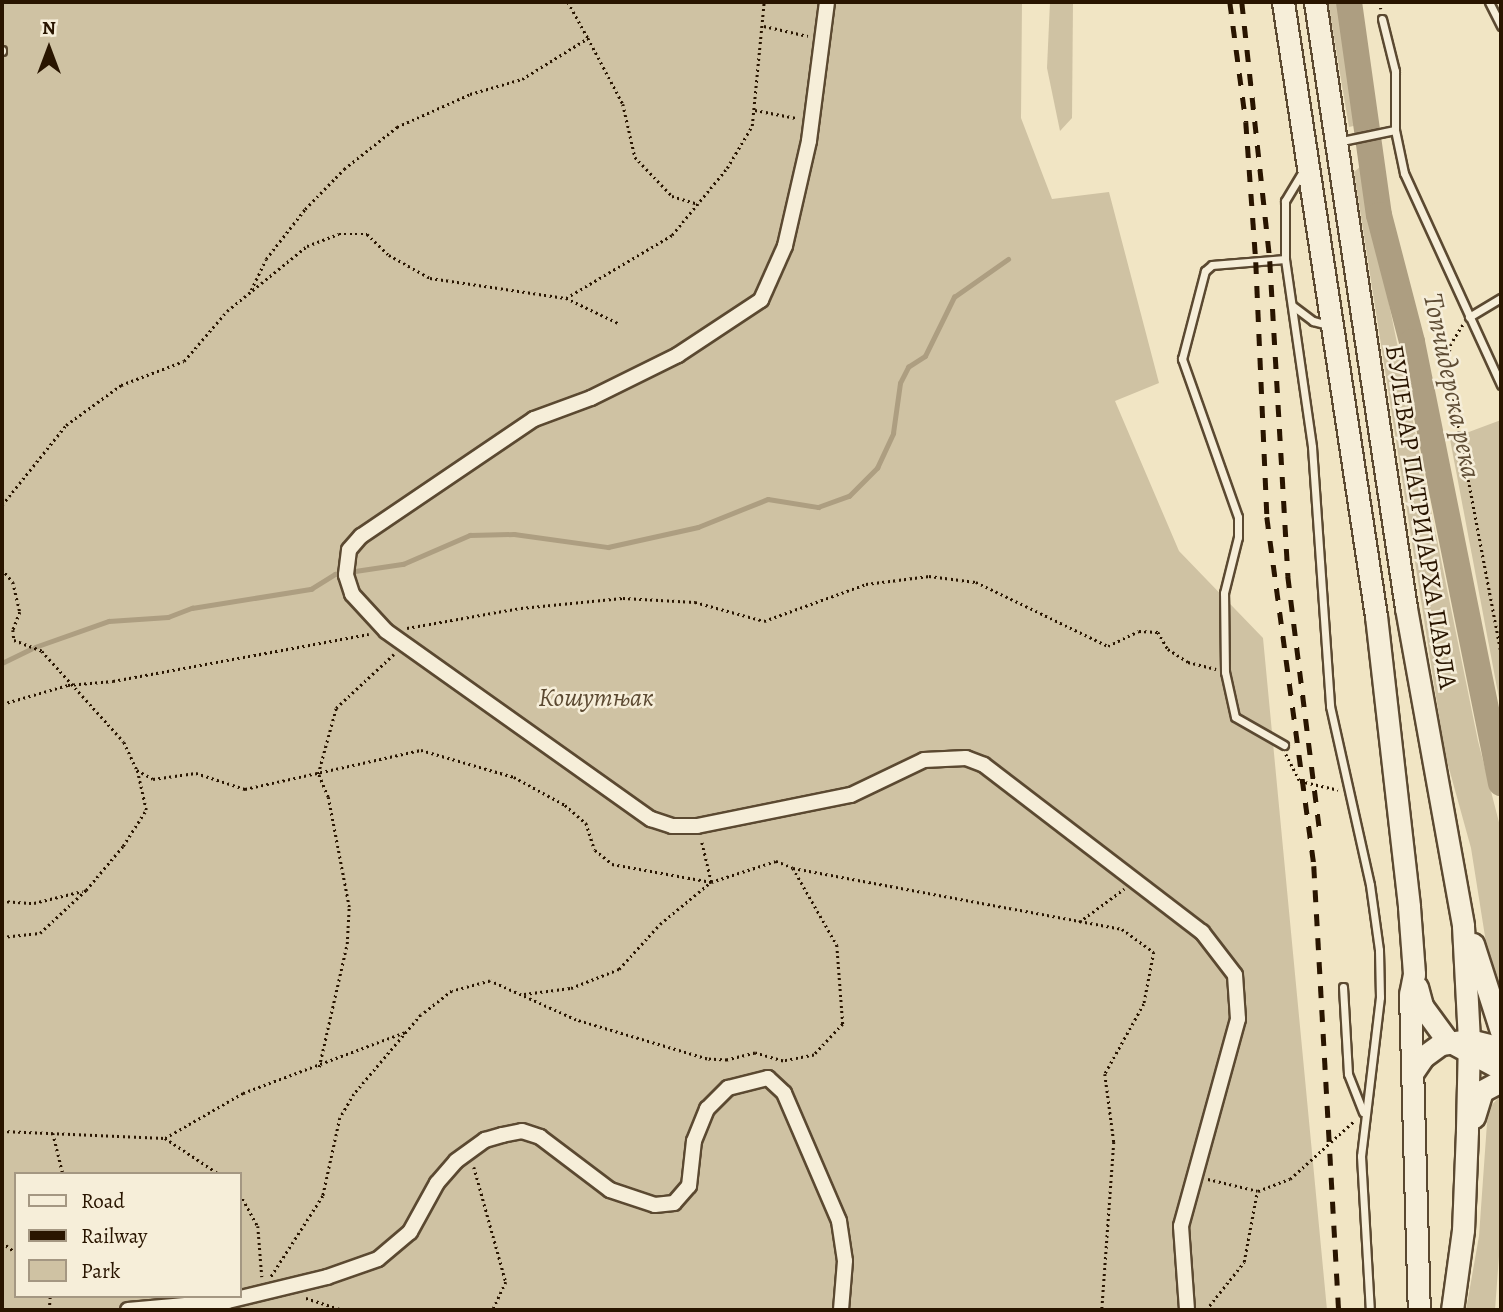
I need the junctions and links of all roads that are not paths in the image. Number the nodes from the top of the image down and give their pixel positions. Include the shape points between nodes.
1 (827, 2) edge
2 (1283, 2) edge
3 (1315, 2) edge
4 (1489, 2) edge
5 (1382, 19) dead end
6 (1501, 26) edge
7 (1395, 130) junction
8 (1340, 141) junction
9 (1307, 164) junction
10 (1285, 259) junction
11 (1501, 298) edge
12 (1293, 306) junction
13 (1469, 317) junction
14 (1332, 326) junction
15 (1501, 385) edge
16 (1283, 745) road end
17 (1463, 926) junction
18 (1414, 974) junction
19 (1343, 987) dead end
20 (1501, 1031) edge
21 (1463, 1046) junction
22 (1501, 1048) edge
23 (1501, 1069) edge
24 (1413, 1072) junction
25 (1501, 1081) edge
26 (1363, 1112) junction
27 (1467, 1131) junction
28 (242, 1298) edge
29 (242, 1298) edge
30 (128, 1310) edge
31 (841, 1310) edge
32 (1187, 1310) edge
33 (1370, 1310) edge
34 (1419, 1310) edge
35 (1452, 1310) edge

1 - 32 street via 813,121 785,246 761,300 678,355 591,398 534,419 361,536 345,569 352,594 386,631 628,807 672,826 697,826 851,795 914,764 954,756 985,765 1216,945 1235,975 1239,993 1235,1038 1181,1226
2 - 9 main road
3 - 8 main road, БУЛЕВАР ПАТРИЈАРХА ПАВЛА
4 - 6 lane
5 - 7 lane via 1395,71
7 - 8 lane
7 - 13 lane via 1416,206
8 - 17 main road, БУЛЕВАР ПАТРИЈАРХА ПАВЛА via 1419,689
9 - 10 lane via 1285,201
9 - 14 main road
10 - 12 lane
10 - 16 lane via 1212,265 1205,271 1182,359 1238,517 1238,537 1224,593 1225,672 1235,717
11 - 13 lane
12 - 14 lane via 1313,321
12 - 26 lane via 1312,447 1327,679 1379,950 1380,997
13 - 15 lane
14 - 18 main road via 1377,616
17 - 20 main road via 1475,948
17 - 21 main road, БУЛЕВАР ПАТРИЈАРХА ПАВЛА
18 - 21 main road via 1422,1006
18 - 24 main road
19 - 26 lane via 1348,1074
21 - 22 main road
21 - 23 main road
21 - 24 main road via 1433,1048
21 - 27 main road, БУЛЕВАР ПАТРИЈАРХА ПАВЛА
24 - 34 main road
25 - 27 main road via 1482,1091
26 - 33 lane via 1361,1180
27 - 35 main road, БУЛЕВАР ПАТРИЈАРХА ПАВЛА via 1463,1230
28 - 31 street via 378,1259 410,1232 437,1183 470,1150 485,1140 522,1131 540,1137 610,1190 667,1205 679,1200 689,1186 694,1141 707,1109 728,1088 768,1078 784,1093 839,1221 845,1261
29 - 30 street

